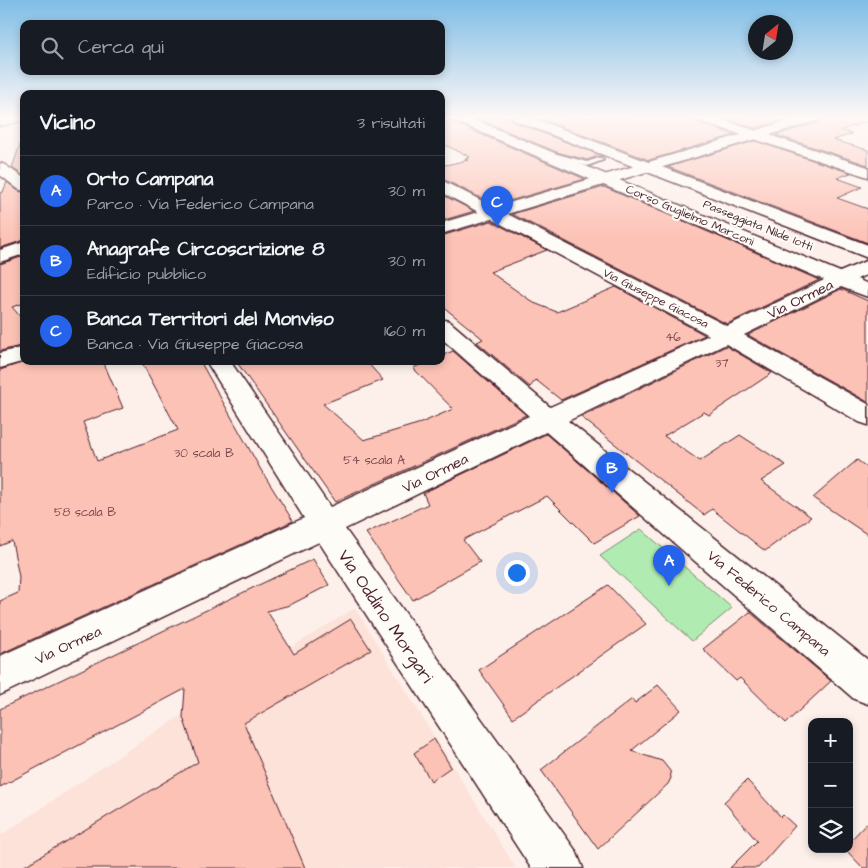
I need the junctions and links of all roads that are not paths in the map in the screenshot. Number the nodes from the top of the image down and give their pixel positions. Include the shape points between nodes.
1 (567, 158) edge
2 (593, 158) edge
3 (602, 158) edge
4 (690, 158) edge
5 (824, 158) edge
6 (0, 168) edge
7 (868, 172) edge
8 (644, 173) junction
9 (606, 180) junction
10 (20, 182) edge
11 (20, 183) edge
12 (0, 187) edge
13 (445, 187) edge
14 (494, 213) junction
15 (445, 228) edge
16 (20, 249) edge
17 (0, 256) edge
18 (862, 267) edge
19 (868, 291) edge
20 (445, 329) edge
21 (727, 335) junction
22 (20, 355) edge
23 (0, 361) edge
24 (221, 365) edge
25 (868, 416) edge
26 (548, 419) junction
27 (326, 524) junction
28 (0, 676) edge
29 (868, 685) edge
30 (559, 868) edge

1 - 9 street, Corso Guglielmo Marconi
2 - 8 street, Corso Guglielmo Marconi
3 - 8 street, Corso Guglielmo Marconi
4 - 8 street
5 - 7 street
6 - 10 street
8 - 9 street
8 - 18 street, Passeggiata Nilde Iotti
9 - 14 street
9 - 18 street, Corso Guglielmo Marconi
11 - 12 street
13 - 14 street, Via Giuseppe Giacosa
14 - 15 street
14 - 21 street, Via Giuseppe Giacosa
16 - 17 street
18 - 19 street, Corso Guglielmo Marconi
18 - 21 street, Via Ormea
20 - 26 street, Via Federico Campana
21 - 25 street, Via Giuseppe Giacosa
21 - 26 street, Via Ormea
22 - 23 street
24 - 27 street, Via Oddino Morgari
26 - 27 street, Via Ormea
26 - 29 street, Via Federico Campana
27 - 28 street, Via Ormea
27 - 30 street, Via Oddino Morgari

